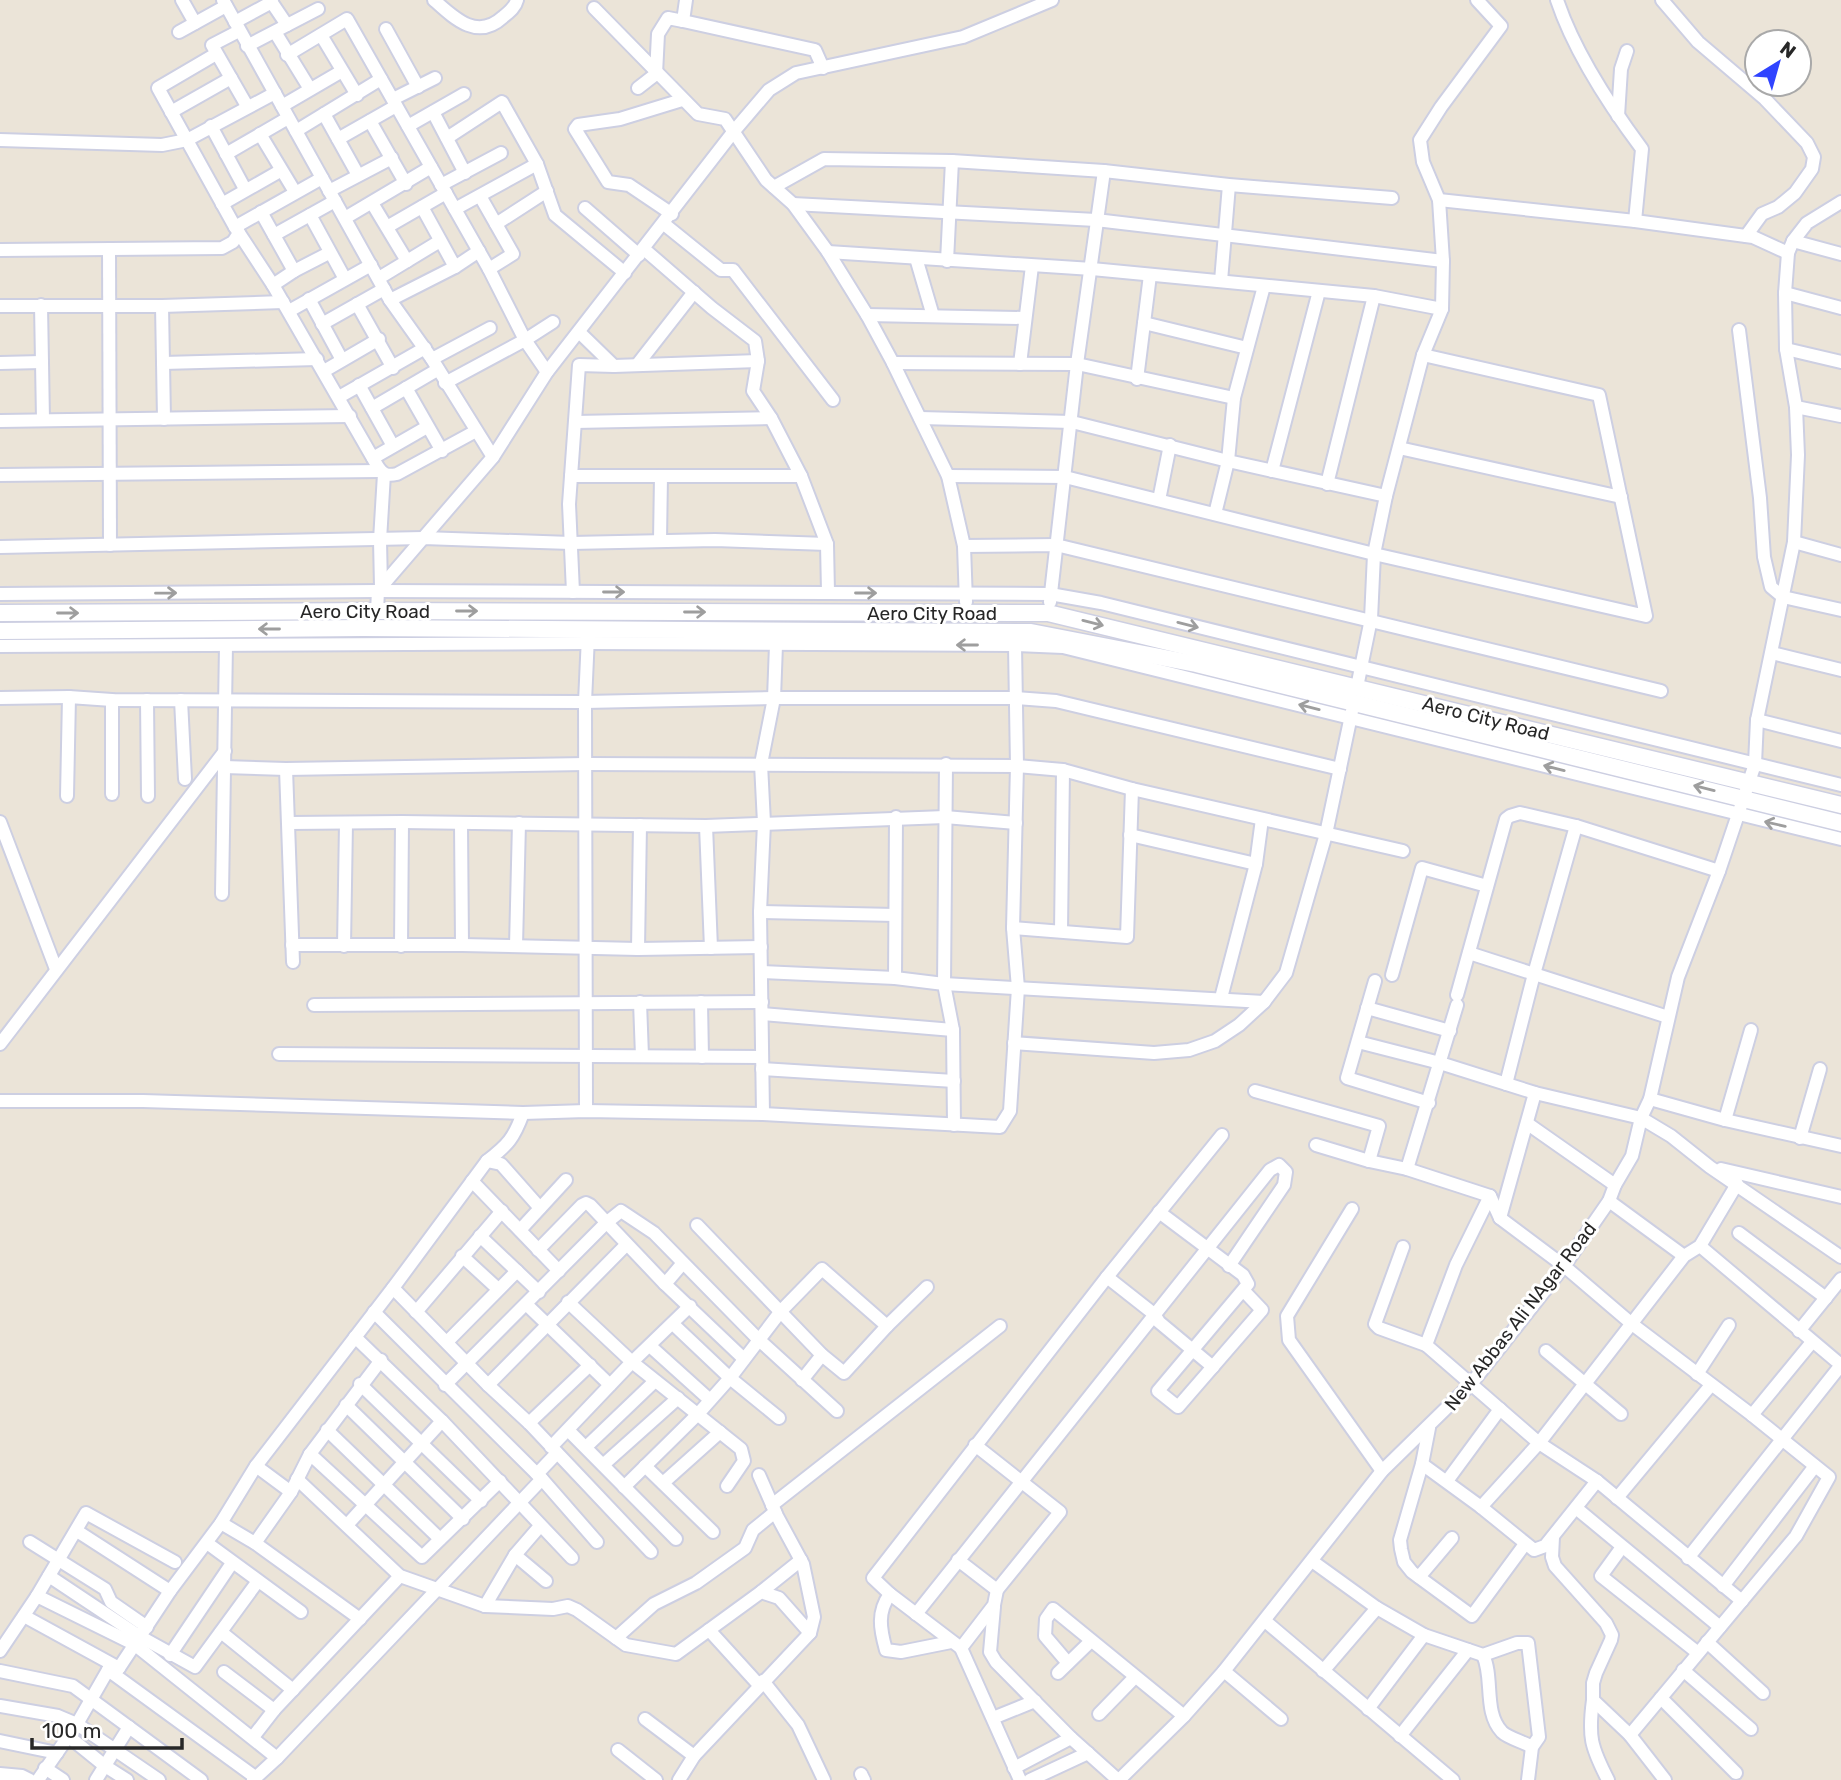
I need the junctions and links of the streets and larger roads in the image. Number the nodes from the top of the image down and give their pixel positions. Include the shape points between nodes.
1 (182, 0) edge
2 (434, 0) edge
3 (517, 0) edge
4 (687, 0) edge
5 (1052, 0) edge
6 (1477, 0) edge
7 (1557, 0) edge
8 (1662, 0) edge
9 (271, 1) edge
10 (224, 3) edge
11 (594, 8) dead end
12 (318, 9) dead end
13 (683, 21) junction
14 (195, 23) junction
15 (287, 25) junction
16 (237, 27) junction
17 (386, 29) dead end
18 (179, 32) dead end
19 (275, 32) junction
20 (321, 35) junction
21 (247, 46) junction
22 (1627, 51) dead end
23 (216, 54) junction
24 (287, 55) junction
25 (823, 68) junction
26 (342, 71) junction
27 (656, 74) junction
28 (231, 78) junction
29 (435, 78) dead end
30 (381, 79) junction
31 (418, 87) junction
32 (638, 88) dead end
33 (310, 89) junction
34 (275, 93) junction
35 (464, 94) dead end
36 (356, 95) junction
37 (682, 100) junction
38 (394, 102) junction
39 (247, 106) junction
40 (171, 112) junction
41 (285, 112) junction
42 (433, 112) junction
43 (324, 114) junction
44 (1618, 117) junction
45 (370, 121) junction
46 (211, 126) junction
47 (408, 126) junction
48 (296, 131) junction
49 (734, 131) junction
50 (260, 134) junction
51 (447, 138) junction
52 (338, 139) junction
53 (0, 140) edge
54 (187, 140) junction
55 (501, 153) dead end
56 (226, 154) junction
57 (392, 158) junction
58 (952, 161) junction
59 (537, 164) junction
60 (431, 167) junction
61 (280, 171) junction
62 (1104, 172) junction
63 (465, 173) junction
64 (358, 175) junction
65 (322, 178) junction
66 (406, 184) junction
67 (1229, 185) junction
68 (774, 187) junction
69 (245, 189) junction
70 (443, 189) junction
71 (547, 191) junction
72 (295, 192) junction
73 (332, 196) junction
74 (480, 196) junction
75 (1392, 198) dead end
76 (1439, 200) junction
77 (1841, 202) edge
78 (373, 203) junction
79 (222, 204) junction
80 (793, 204) junction
81 (422, 207) junction
82 (585, 208) dead end
83 (455, 209) junction
84 (261, 212) junction
85 (949, 214) junction
86 (310, 215) junction
87 (345, 218) junction
88 (668, 219) junction
89 (1096, 220) junction
90 (1635, 221) junction
91 (496, 224) junction
92 (387, 227) junction
93 (237, 230) junction
94 (1225, 234) junction
95 (274, 235) junction
96 (1749, 236) junction
97 (440, 242) junction
98 (1791, 247) junction
99 (109, 249) junction
100 (0, 250) edge
101 (479, 251) junction
102 (641, 252) junction
103 (828, 252) junction
104 (329, 253) junction
105 (1841, 254) edge
106 (916, 258) junction
107 (407, 261) junction
108 (947, 261) junction
109 (1443, 261) junction
110 (371, 265) junction
111 (1032, 266) junction
112 (455, 267) junction
113 (489, 268) junction
114 (1092, 269) junction
115 (294, 271) junction
116 (625, 273) junction
117 (1150, 275) junction
118 (345, 279) junction
119 (1221, 281) junction
120 (274, 285) junction
121 (1265, 286) junction
122 (384, 289) junction
123 (1319, 291) junction
124 (694, 292) junction
125 (1785, 293) junction
126 (1374, 296) junction
127 (309, 299) junction
128 (357, 304) junction
129 (41, 305) junction
130 (0, 306) edge
131 (108, 306) junction
132 (162, 306) junction
133 (286, 307) junction
134 (1442, 309) junction
135 (1841, 309) edge
136 (867, 315) junction
137 (933, 317) junction
138 (1024, 318) junction
139 (553, 322) dead end
140 (1144, 323) junction
141 (323, 324) junction
142 (490, 328) dead end
143 (1738, 330) dead end
144 (579, 332) junction
145 (379, 339) junction
146 (526, 340) junction
147 (1247, 348) junction
148 (1786, 349) junction
149 (1423, 355) junction
150 (317, 359) junction
151 (431, 359) junction
152 (342, 360) junction
153 (758, 361) junction
154 (42, 362) junction
155 (1841, 362) edge
156 (0, 363) edge
157 (163, 363) junction
158 (893, 363) junction
159 (1020, 363) junction
160 (1077, 364) junction
161 (637, 365) junction
162 (614, 366) junction
163 (393, 368) junction
164 (324, 371) junction
165 (547, 372) junction
166 (1138, 379) junction
167 (445, 383) junction
168 (359, 385) junction
169 (406, 388) junction
170 (339, 397) junction
171 (1234, 398) junction
172 (833, 400) dead end
173 (1796, 407) junction
174 (372, 408) junction
175 (350, 416) junction
176 (1841, 416) edge
177 (771, 418) junction
178 (920, 418) junction
179 (108, 419) junction
180 (164, 419) junction
181 (43, 420) junction
182 (0, 421) edge
183 (575, 422) junction
184 (1072, 422) junction
185 (427, 427) junction
186 (476, 431) junction
187 (1170, 445) junction
188 (393, 446) junction
189 (1399, 448) junction
190 (442, 451) junction
191 (493, 457) junction
192 (373, 458) junction
193 (1228, 461) junction
194 (1272, 471) junction
195 (382, 473) junction
196 (0, 475) edge
197 (108, 475) junction
198 (571, 476) junction
199 (661, 476) junction
200 (801, 476) junction
201 (948, 476) junction
202 (1065, 477) junction
203 (1327, 484) junction
204 (1386, 496) junction
205 (1621, 497) junction
206 (1159, 500) junction
207 (1215, 514) junction
208 (423, 538) junction
209 (380, 540) junction
210 (660, 541) junction
211 (1794, 542) junction
212 (571, 543) junction
213 (827, 544) junction
214 (110, 545) junction
215 (1056, 545) junction
216 (964, 546) junction
217 (0, 547) edge
218 (1374, 554) junction
219 (1841, 555) edge
220 (380, 589) junction
221 (573, 592) junction
222 (828, 592) junction
223 (966, 593) junction
224 (0, 594) edge
225 (1050, 594) junction
226 (1783, 597) junction
227 (1841, 610) edge
228 (377, 611) junction
229 (779, 612) junction
230 (0, 613) edge
231 (1048, 613) junction
232 (967, 614) junction
233 (1371, 619) junction
234 (0, 631) edge
235 (588, 636) junction
236 (776, 637) junction
237 (226, 645) junction
238 (1015, 645) junction
239 (0, 646) edge
240 (1772, 653) junction
241 (1361, 667) junction
242 (1841, 670) edge
243 (1357, 687) junction
244 (1661, 691) dead end
245 (69, 697) junction
246 (0, 698) edge
247 (774, 698) junction
248 (1015, 698) junction
249 (181, 699) junction
250 (112, 700) junction
251 (147, 700) junction
252 (226, 700) junction
253 (585, 702) junction
254 (1353, 710) junction
255 (1757, 720) junction
256 (1841, 741) edge
257 (225, 751) junction
258 (586, 764) junction
259 (761, 764) junction
260 (946, 764) junction
261 (1755, 764) junction
262 (1017, 766) junction
263 (224, 767) junction
264 (286, 769) junction
265 (1340, 769) junction
266 (1063, 770) junction
267 (185, 779) dead end
268 (1749, 782) junction
269 (1841, 785) edge
270 (1132, 789) junction
271 (112, 794) dead end
272 (67, 796) dead end
273 (148, 796) dead end
274 (1743, 798) junction
275 (1841, 805) edge
276 (1738, 815) junction
277 (896, 817) junction
278 (945, 817) junction
279 (1262, 819) junction
280 (0, 822) edge
281 (402, 822) junction
282 (1016, 822) junction
283 (289, 823) junction
284 (346, 823) junction
285 (519, 823) junction
286 (764, 823) junction
287 (1841, 823) edge
288 (461, 824) junction
289 (587, 825) junction
290 (640, 825) junction
291 (706, 826) junction
292 (1576, 826) junction
293 (1326, 834) junction
294 (1130, 835) junction
295 (1841, 839) edge
296 (1403, 851) dead end
297 (1256, 864) junction
298 (1719, 871) junction
299 (1487, 886) junction
300 (222, 894) dead end
301 (760, 912) junction
302 (895, 915) junction
303 (1013, 928) junction
304 (1062, 932) junction
305 (292, 945) junction
306 (462, 945) junction
307 (345, 946) junction
308 (401, 946) junction
309 (516, 946) junction
310 (586, 947) junction
311 (761, 947) junction
312 (711, 948) junction
313 (638, 949) junction
314 (1469, 953) junction
315 (293, 962) dead end
316 (56, 969) junction
317 (762, 972) junction
318 (1534, 974) junction
319 (1392, 975) dead end
320 (895, 978) junction
321 (1375, 981) dead end
322 (944, 984) junction
323 (1018, 988) junction
324 (1221, 998) junction
325 (640, 1002) junction
326 (701, 1002) junction
327 (1264, 1002) junction
328 (587, 1004) junction
329 (314, 1005) dead end
330 (762, 1008) junction
331 (1367, 1008) junction
332 (1668, 1017) junction
333 (953, 1030) junction
334 (1751, 1030) dead end
335 (1450, 1031) junction
336 (1358, 1042) junction
337 (1014, 1043) junction
338 (0, 1044) edge
339 (279, 1054) dead end
340 (642, 1056) junction
341 (702, 1056) junction
342 (586, 1057) junction
343 (762, 1063) junction
344 (1440, 1063) junction
345 (1820, 1069) dead end
346 (954, 1081) junction
347 (1506, 1084) junction
348 (1255, 1091) dead end
349 (1535, 1093) junction
350 (1650, 1099) junction
351 (0, 1101) edge
352 (1429, 1103) junction
353 (586, 1111) junction
354 (523, 1113) junction
355 (763, 1114) junction
356 (1641, 1118) junction
357 (1725, 1119) junction
358 (1528, 1124) junction
359 (954, 1125) junction
360 (1222, 1135) dead end
361 (1800, 1138) junction
362 (1316, 1145) dead end
363 (1841, 1146) edge
364 (487, 1161) junction
365 (1369, 1161) junction
366 (1710, 1167) junction
367 (1407, 1169) junction
368 (566, 1180) dead end
369 (472, 1181) junction
370 (1737, 1184) junction
371 (1615, 1185) junction
372 (1490, 1196) junction
373 (1841, 1198) edge
374 (1609, 1201) junction
375 (540, 1208) junction
376 (1352, 1209) dead end
377 (502, 1211) junction
378 (1159, 1212) junction
379 (1500, 1218) junction
380 (606, 1223) junction
381 (697, 1225) dead end
382 (520, 1230) junction
383 (1739, 1233) dead end
384 (481, 1236) junction
385 (625, 1245) junction
386 (1700, 1246) junction
387 (1403, 1247) dead end
388 (1206, 1249) junction
389 (538, 1250) junction
390 (462, 1256) junction
391 (1684, 1256) junction
392 (1841, 1257) edge
393 (684, 1263) junction
394 (1230, 1266) junction
395 (1564, 1266) junction
396 (517, 1271) junction
397 (559, 1271) junction
398 (1107, 1277) junction
399 (1841, 1279) edge
400 (665, 1284) junction
401 (927, 1287) dead end
402 (393, 1288) junction
403 (498, 1289) junction
404 (1243, 1290) junction
405 (538, 1292) junction
406 (1826, 1298) junction
407 (568, 1302) junction
408 (526, 1304) junction
409 (690, 1307) junction
410 (781, 1311) junction
411 (374, 1312) junction
412 (416, 1312) junction
413 (1154, 1314) junction
414 (548, 1324) junction
415 (673, 1324) junction
416 (1632, 1324) junction
417 (1728, 1325) dead end
418 (887, 1326) junction
419 (1000, 1326) dead end
420 (1799, 1332) junction
421 (355, 1337) junction
422 (758, 1339) junction
423 (447, 1342) junction
424 (1812, 1342) junction
425 (1426, 1345) junction
426 (650, 1346) junction
427 (1193, 1350) junction
428 (1546, 1351) dead end
429 (822, 1355) junction
430 (744, 1359) junction
431 (381, 1360) junction
432 (632, 1362) junction
433 (466, 1363) junction
434 (590, 1366) junction
435 (1213, 1367) junction
436 (1697, 1374) junction
437 (730, 1378) junction
438 (802, 1380) junction
439 (655, 1381) junction
440 (360, 1384) junction
441 (1471, 1384) junction
442 (1585, 1384) junction
443 (445, 1385) junction
444 (488, 1385) junction
445 (610, 1385) junction
446 (1711, 1385) junction
447 (678, 1398) junction
448 (710, 1400) junction
449 (346, 1405) junction
450 (1500, 1409) junction
451 (837, 1410) dead end
452 (698, 1414) junction
453 (1621, 1414) dead end
454 (1752, 1415) junction
455 (779, 1418) dead end
456 (442, 1421) junction
457 (529, 1423) junction
458 (1429, 1427) junction
459 (327, 1430) junction
460 (568, 1430) junction
461 (720, 1432) junction
462 (1782, 1440) junction
463 (421, 1443) junction
464 (1539, 1443) junction
465 (975, 1445) junction
466 (586, 1447) junction
467 (554, 1450) junction
468 (310, 1454) junction
469 (404, 1461) junction
470 (1422, 1464) junction
471 (603, 1465) junction
472 (256, 1466) junction
473 (645, 1466) junction
474 (1815, 1466) junction
475 (1382, 1471) junction
476 (759, 1475) dead end
477 (539, 1477) junction
478 (297, 1479) junction
479 (500, 1481) junction
480 (1021, 1481) junction
481 (1447, 1481) junction
482 (1597, 1481) junction
483 (663, 1483) junction
484 (383, 1484) junction
485 (727, 1486) dead end
486 (624, 1487) junction
487 (291, 1492) junction
488 (1617, 1498) junction
489 (481, 1501) junction
490 (519, 1502) junction
491 (366, 1504) junction
492 (1481, 1507) junction
493 (1576, 1508) junction
494 (773, 1509) junction
495 (463, 1519) junction
496 (221, 1523) junction
497 (347, 1525) junction
498 (540, 1526) junction
499 (77, 1531) junction
500 (713, 1532) dead end
501 (1553, 1537) junction
502 (1452, 1538) dead end
503 (440, 1539) junction
504 (677, 1539) dead end
505 (30, 1542) dead end
506 (597, 1542) dead end
507 (207, 1543) junction
508 (255, 1543) junction
509 (1525, 1544) junction
510 (1622, 1547) junction
511 (651, 1552) dead end
512 (515, 1555) junction
513 (57, 1558) junction
514 (572, 1558) dead end
515 (1688, 1559) junction
516 (801, 1560) junction
517 (958, 1560) junction
518 (1312, 1561) junction
519 (175, 1562) dead end
520 (232, 1563) junction
521 (49, 1576) junction
522 (400, 1576) junction
523 (1419, 1577) junction
524 (258, 1581) junction
525 (546, 1581) dead end
526 (1723, 1586) junction
527 (997, 1590) junction
528 (170, 1591) junction
529 (437, 1591) junction
530 (761, 1592) junction
531 (890, 1594) junction
532 (37, 1596) junction
533 (1742, 1601) junction
534 (994, 1605) junction
535 (485, 1606) junction
536 (1377, 1608) junction
537 (301, 1612) dead end
538 (916, 1614) junction
539 (24, 1616) junction
540 (360, 1619) junction
541 (1265, 1621) junction
542 (1720, 1628) junction
543 (709, 1630) junction
544 (221, 1632) junction
545 (810, 1633) junction
546 (1424, 1635) junction
547 (140, 1636) junction
548 (616, 1638) junction
549 (1091, 1640) junction
550 (1707, 1642) junction
551 (956, 1645) junction
552 (1468, 1650) junction
553 (0, 1651) edge
554 (1698, 1653) junction
555 (170, 1655) junction
556 (1483, 1655) junction
557 (1068, 1663) junction
558 (113, 1669) junction
559 (1684, 1670) junction
560 (0, 1671) edge
561 (1224, 1671) junction
562 (1323, 1671) junction
563 (224, 1672) dead end
564 (1058, 1673) dead end
565 (1135, 1676) junction
566 (761, 1683) junction
567 (293, 1690) junction
568 (1763, 1693) dead end
569 (1661, 1698) junction
570 (91, 1700) junction
571 (1593, 1700) junction
572 (1035, 1701) junction
573 (0, 1706) edge
574 (1368, 1709) junction
575 (274, 1710) junction
576 (1099, 1714) dead end
577 (1184, 1716) junction
578 (993, 1718) junction
579 (645, 1719) dead end
580 (1281, 1719) dead end
581 (77, 1724) junction
582 (129, 1727) junction
583 (1751, 1729) dead end
584 (68, 1735) junction
585 (1630, 1735) junction
586 (253, 1737) junction
587 (1400, 1737) junction
588 (1071, 1738) junction
589 (0, 1741) edge
590 (1532, 1747) junction
591 (115, 1749) junction
592 (618, 1750) dead end
593 (57, 1753) junction
594 (1088, 1753) junction
595 (694, 1756) junction
596 (277, 1758) junction
597 (105, 1766) junction
598 (45, 1768) junction
599 (1736, 1773) dead end
600 (0, 1774) edge
601 (1017, 1774) edge
602 (254, 1779) edge
603 (30, 1780) edge
604 (37, 1780) edge
605 (63, 1780) edge
606 (96, 1780) edge
607 (127, 1780) edge
608 (159, 1780) edge
609 (201, 1780) edge
610 (656, 1780) edge
611 (679, 1780) edge
612 (824, 1780) edge
613 (1030, 1780) edge
614 (1119, 1780) edge
615 (1453, 1780) edge
616 (1528, 1780) edge
617 (1608, 1780) edge
618 (1665, 1780) edge

1 - 14 street
2 - 3 street via 460,22 481,28 499,21
4 - 13 street
5 - 25 street via 962,37
6 - 76 street via 1501,26 1420,140 1423,162
7 - 44 street
8 - 96 street via 1698,41 1765,99 1814,157 1812,169 1795,193 1762,214
9 - 15 street
9 - 16 street
10 - 14 street
10 - 16 street
11 - 27 street
12 - 15 street
13 - 25 street via 815,50
13 - 27 street via 668,18 658,34
14 - 18 street
15 - 19 street
16 - 21 street
16 - 23 street via 212,45
17 - 31 street
19 - 21 street
19 - 24 street
20 - 24 street
20 - 26 street
20 - 30 street via 347,19
21 - 34 street
22 - 44 street via 1621,69
23 - 28 street
23 - 40 street via 158,88
24 - 33 street
25 - 49 street via 796,73 769,90
26 - 33 street
26 - 36 street
27 - 32 street
27 - 37 street
28 - 39 street
28 - 40 street
29 - 31 street
30 - 36 street
30 - 38 street
31 - 38 street
33 - 41 street
34 - 39 street
34 - 41 street
35 - 42 street
36 - 43 street
37 - 49 street via 698,114 725,119
37 - 88 street via 575,129 608,182 629,185
38 - 45 street
38 - 47 street
39 - 46 street
40 - 54 street
41 - 48 street
41 - 50 street
42 - 47 street
42 - 51 street
43 - 48 street
43 - 52 street
44 - 90 street via 1642,149
45 - 52 street
45 - 57 street
46 - 54 street
46 - 56 street
47 - 60 street
48 - 65 street
49 - 68 street
49 - 88 street
50 - 56 street
50 - 61 street
51 - 59 street via 502,102
51 - 63 street
52 - 64 street
53 - 54 street via 162,145
54 - 79 street
55 - 63 street
56 - 69 street
57 - 64 street
57 - 66 street
58 - 62 street
58 - 68 street via 824,159
58 - 85 street
59 - 71 street
59 - 74 street
60 - 66 street
60 - 70 street
61 - 69 street
61 - 72 street
62 - 67 street
62 - 89 street
63 - 70 street
64 - 73 street
65 - 72 street
65 - 73 street
66 - 78 street
67 - 75 street
67 - 94 street
68 - 80 street
69 - 79 street
70 - 81 street
70 - 83 street
71 - 91 street
71 - 116 street via 555,215
72 - 84 street
73 - 86 street
73 - 87 street
74 - 83 street
74 - 91 street
76 - 90 street
76 - 109 street
77 - 98 street via 1807,223
78 - 87 street
78 - 92 street
79 - 93 street
80 - 85 street
80 - 103 street
81 - 92 street
81 - 97 street
82 - 102 street
83 - 101 street
84 - 93 street
84 - 95 street
85 - 89 street
85 - 108 street
86 - 95 street
86 - 104 street
87 - 110 street
88 - 102 street
88 - 172 street via 721,270 733,270
89 - 94 street
89 - 114 street
90 - 96 street
91 - 113 street via 513,254
92 - 107 street
93 - 99 street via 233,242 222,248
93 - 120 street
94 - 109 street
94 - 119 street
95 - 115 street
96 - 98 street
97 - 107 street
97 - 112 street
98 - 105 street
98 - 125 street
99 - 100 street
99 - 131 street
101 - 112 street
101 - 113 street
102 - 116 street
102 - 124 street
103 - 106 street
103 - 136 street
104 - 115 street
104 - 118 street
106 - 108 street
106 - 137 street
107 - 122 street
108 - 111 street
109 - 134 street
110 - 118 street
110 - 122 street
111 - 114 street
111 - 138 street
112 - 122 street
113 - 146 street
114 - 117 street
114 - 160 street
115 - 120 street
116 - 144 street
117 - 119 street
117 - 140 street
118 - 127 street
119 - 121 street
120 - 133 street
121 - 123 street
121 - 147 street
122 - 128 street
122 - 151 street
123 - 126 street
123 - 194 street
124 - 153 street via 755,341
124 - 161 street
125 - 135 street
125 - 148 street
126 - 134 street
126 - 203 street
127 - 133 street
127 - 141 street
128 - 141 street
128 - 145 street
129 - 130 street
129 - 131 street
129 - 154 street
131 - 132 street
131 - 179 street
132 - 133 street
132 - 157 street
133 - 150 street
134 - 149 street
136 - 137 street
136 - 158 street
137 - 138 street
138 - 159 street
139 - 146 street
140 - 147 street
140 - 166 street
141 - 152 street
142 - 151 street
143 - 226 street via 1767,577
144 - 162 street
144 - 165 street
145 - 152 street
145 - 163 street
146 - 165 street
146 - 167 street
147 - 171 street
148 - 155 street
148 - 173 street
149 - 189 street
149 - 205 street via 1599,395
150 - 157 street
150 - 164 street
151 - 163 street
151 - 167 street
151 - 169 street
152 - 164 street
153 - 161 street
153 - 177 street via 753,391
154 - 156 street
154 - 181 street
157 - 180 street
158 - 159 street
158 - 178 street
159 - 160 street
160 - 166 street
160 - 184 street
161 - 162 street
162 - 183 street via 579,365
163 - 168 street
164 - 170 street
165 - 191 street
166 - 171 street
167 - 186 street
168 - 170 street
168 - 174 street
169 - 174 street
169 - 185 street
170 - 175 street
171 - 193 street
173 - 176 street
173 - 211 street
174 - 188 street
175 - 180 street
175 - 192 street
177 - 183 street
177 - 200 street
178 - 184 street
178 - 201 street
179 - 180 street
179 - 181 street
179 - 197 street
181 - 182 street
183 - 198 street
184 - 187 street
184 - 202 street
185 - 188 street
185 - 190 street
186 - 190 street
186 - 191 street
187 - 193 street
187 - 206 street
188 - 192 street
189 - 204 street
189 - 205 street
190 - 195 street via 397,474
191 - 208 street
192 - 195 street
193 - 194 street
193 - 207 street
194 - 203 street
195 - 197 street
195 - 209 street
196 - 197 street
197 - 214 street
198 - 199 street
198 - 212 street
199 - 200 street
199 - 210 street
200 - 213 street
201 - 202 street
201 - 216 street
202 - 206 street
202 - 215 street
203 - 204 street
204 - 218 street
205 - 218 street via 1646,615
206 - 207 street
207 - 218 street
208 - 209 street
208 - 212 street
208 - 220 street
209 - 214 street
209 - 220 street
210 - 212 street
210 - 213 street
211 - 219 street
211 - 226 street
212 - 221 street
213 - 222 street
214 - 217 street
215 - 216 street
215 - 225 street
215 - 233 street
216 - 223 street
218 - 233 street
220 - 221 street
224 -> 220 street
220 - 228 street
221 -> 222 street
222 -> 223 street
223 - 225 street
223 - 232 street
225 - 231 street
225 -> 241 street
226 - 227 street
226 - 240 street
228 -> 229 street, Aero City Road
230 -> 228 street, Aero City Road
229 - 232 street, Aero City Road
229 - 236 street
231 - 232 street, Aero City Road
231 -> 243 street, Aero City Road
233 - 241 street
233 - 244 street
235 -> 234 street, Aero City Road
235 - 236 street, Aero City Road
235 - 237 street
235 - 253 street
238 -> 236 street
236 - 247 street
236 - 254 street, Aero City Road via 1031,632 1196,664
237 - 239 street
237 - 252 street
238 - 248 street
254 -> 238 street via 1063,648
240 - 242 street
240 - 255 street
241 - 243 street
241 - 261 street
243 - 268 street, Aero City Road
245 - 246 street
245 - 250 street
245 - 272 street
247 - 248 street
247 - 253 street
247 - 259 street
248 - 262 street
248 - 265 street via 1056,701
249 - 251 street
249 - 252 street
249 - 267 street
250 - 251 street
250 - 271 street
251 - 273 street
252 - 253 street
252 - 257 street
253 - 258 street
254 - 265 street
274 -> 254 street, Aero City Road
276 -> 254 street
255 - 256 street
255 - 261 street
257 - 263 street
257 - 316 street
258 - 259 street
258 - 264 street
258 - 289 street
259 - 260 street
259 - 286 street
260 - 262 street
260 - 278 street
261 - 268 street
261 - 269 street
262 - 266 street
262 - 282 street
263 - 264 street
263 - 300 street
264 - 283 street
265 - 293 street
266 - 270 street
266 - 304 street
268 - 274 street, New Abbas Ali NAgar Road
268 - 275 street, Aero City Road
270 - 279 street
270 - 294 street
274 - 276 street, New Abbas Ali NAgar Road
274 - 287 street, Aero City Road
295 -> 276 street
276 - 298 street, New Abbas Ali NAgar Road
277 - 278 street
277 - 286 street
277 - 302 street
278 - 282 street
278 - 322 street
279 - 293 street
279 - 297 street
280 - 316 street
281 - 284 street
281 - 288 street
281 - 308 street
282 - 303 street
283 - 284 street
283 - 305 street
284 - 307 street
285 - 288 street
285 - 289 street
285 - 309 street
286 - 291 street
286 - 301 street
288 - 306 street
289 - 290 street
289 - 310 street
290 - 291 street
290 - 313 street
291 - 312 street
292 - 298 street
292 - 299 street via 1520,813 1510,816
292 - 318 street
293 - 296 street
293 - 327 street via 1286,973
294 - 297 street
294 - 304 street via 1127,937
297 - 324 street
298 - 332 street, New Abbas Ali NAgar Road via 1678,977
299 - 314 street
299 - 319 street via 1422,867
301 - 302 street
301 - 311 street
302 - 320 street
303 - 304 street
303 - 323 street
305 - 307 street
305 - 315 street
306 - 308 street
306 - 309 street
307 - 308 street
309 - 310 street
310 - 313 street
310 - 328 street
311 - 312 street
311 - 317 street
312 - 313 street
314 - 318 street
314 - 335 street
316 - 338 street
317 - 320 street
317 - 330 street
318 - 332 street
318 - 347 street
320 - 322 street
321 - 331 street
322 - 323 street
322 - 333 street
323 - 324 street
323 - 337 street
324 - 327 street
325 - 326 street
325 - 328 street
325 - 340 street
326 - 330 street
326 - 341 street
327 - 337 street via 1223,1036 1189,1050 1154,1053
328 - 329 street
328 - 342 street
330 - 333 street
330 - 343 street
331 - 335 street
331 - 336 street
332 - 350 street, New Abbas Ali NAgar Road
333 - 346 street
334 - 357 street
335 - 344 street
336 - 344 street
336 - 352 street via 1347,1078
337 - 359 street via 1010,1111 1003,1124 996,1128
339 - 342 street
340 - 341 street
340 - 342 street
341 - 343 street
342 - 353 street
343 - 346 street
343 - 355 street
344 - 347 street
344 - 352 street
345 - 361 street
346 - 359 street
347 - 349 street
348 - 365 street via 1379,1126
349 - 356 street
349 - 358 street
350 - 356 street, New Abbas Ali NAgar Road
350 - 357 street
351 - 354 street
352 - 367 street
353 - 354 street
353 - 355 street
354 - 364 street via 508,1146
355 - 359 street
356 - 366 street
356 - 371 street, New Abbas Ali NAgar Road via 1632,1156
357 - 361 street
358 - 371 street
358 - 379 street
360 - 378 street
361 - 363 street
362 - 365 street
364 - 369 street
364 - 375 street via 501,1164
365 - 367 street
366 - 370 street
366 - 373 street
367 - 372 street
368 - 375 street
369 - 377 street
369 - 402 street
370 - 386 street
370 - 392 street
371 - 374 street, New Abbas Ali NAgar Road
372 - 379 street
372 - 425 street via 1456,1265
374 - 391 street
374 - 395 street, New Abbas Ali NAgar Road
375 - 382 street
376 - 475 street via 1287,1316 1289,1340
377 - 382 street
377 - 384 street
378 - 388 street
378 - 398 street
379 - 395 street
380 - 385 street
380 - 389 street via 586,1203
380 - 393 street via 621,1211 654,1233
380 - 397 street
381 - 410 street
382 - 389 street
383 - 406 street
384 - 390 street
384 - 396 street
385 - 400 street
385 - 407 street
386 - 391 street
386 - 420 street
387 - 425 street via 1375,1324
388 - 394 street
388 - 394 street via 1270,1170 1282,1167 1287,1179 1284,1185
388 - 413 street
389 - 397 street
390 - 403 street
390 - 412 street
391 - 416 street
393 - 400 street
393 - 422 street
394 - 404 street via 1246,1278
395 - 416 street
395 - 441 street, New Abbas Ali NAgar Road
396 - 403 street
396 - 405 street
397 - 405 street
398 - 413 street
398 - 465 street
399 - 406 street
400 - 409 street
401 - 418 street
402 - 411 street
402 - 412 street
403 - 423 street
404 - 427 street
404 - 435 street via 1262,1310
405 - 408 street
406 - 420 street
407 - 414 street
407 - 432 street
408 - 414 street
408 - 433 street
409 - 415 street
409 - 430 street
410 - 418 street via 822,1269
410 - 422 street
410 - 429 street
411 - 421 street
411 - 443 street
412 - 423 street
413 - 427 street
413 - 480 street
414 - 434 street
414 - 444 street
415 - 426 street
415 - 437 street
416 - 436 street
416 - 442 street
417 - 436 street
418 - 429 street via 844,1373
419 - 494 street
420 - 424 street
421 - 431 street
421 - 472 street
422 - 430 street
422 - 438 street
423 - 433 street
424 - 454 street
424 - 462 street via 1841,1365
425 - 441 street
426 - 432 street
426 - 448 street
427 - 435 street
427 - 435 street via 1158,1391 1178,1407
428 - 442 street
429 - 438 street
430 - 437 street
431 - 440 street
431 - 456 street
432 - 439 street
432 - 445 street
433 - 443 street
433 - 444 street
434 - 445 street
434 - 457 street
436 - 446 street
437 - 448 street
437 - 455 street
438 - 451 street
439 - 447 street
439 - 466 street
440 - 449 street
440 - 463 street
441 - 450 street
441 - 458 street, New Abbas Ali NAgar Road
442 - 453 street
442 - 464 street
443 - 477 street
444 - 457 street
445 - 460 street
446 - 454 street
446 - 488 street
447 - 452 street
447 - 471 street
448 - 452 street
449 - 459 street
449 - 469 street
450 - 464 street
450 - 481 street
452 - 461 street
452 - 473 street
454 - 462 street
456 - 463 street
456 - 479 street
457 - 467 street
458 - 470 street
458 - 475 street, New Abbas Ali NAgar Road
459 - 468 street
459 - 484 street
460 - 466 street
460 - 467 street
461 - 483 street
461 - 485 street via 744,1455
462 - 474 street
462 - 515 street
463 - 469 street
463 - 489 street
464 - 482 street
464 - 492 street
465 - 480 street
465 - 531 street via 873,1578
466 - 471 street
467 - 477 street
467 - 511 street
468 - 478 street
468 - 491 street
469 - 484 street
469 - 495 street
470 - 481 street
470 - 523 street via 1400,1540 1404,1562
471 - 486 street
472 - 487 street
472 - 496 street
473 - 483 street
473 - 486 street
474 - 526 street
474 - 533 street via 1829,1477 1796,1536
475 - 518 street, New Abbas Ali NAgar Road
476 - 494 street
477 - 490 street
477 - 506 street
478 - 487 street
478 - 497 street
479 - 489 street
479 - 490 street
480 - 517 street
480 - 527 street via 1060,1512
481 - 492 street
482 - 488 street
482 - 493 street
483 - 500 street
484 - 491 street
484 - 503 street
486 - 504 street
487 - 508 street
488 - 515 street
489 - 495 street
490 - 498 street
490 - 529 street
491 - 497 street
491 - 503 street via 422,1557
492 - 509 street
493 - 501 street
493 - 510 street
494 - 516 street
494 - 548 street via 753,1530 745,1548 696,1583 654,1604
495 - 503 street
496 - 507 street
496 - 508 street
497 - 522 street
498 - 512 street
498 - 514 street
499 - 513 street
499 - 519 street via 86,1513
499 - 528 street
501 - 509 street via 1541,1550
501 - 571 street via 1555,1566 1612,1635 1593,1683
502 - 523 street
505 - 513 street
507 - 520 street
507 - 528 street
508 - 540 street
509 - 523 street via 1472,1616
510 - 542 street
510 - 554 street via 1601,1576
512 - 525 street
512 - 535 street
513 - 521 street
513 - 547 street via 105,1589
515 - 526 street
516 - 530 street
516 - 545 street via 814,1617
517 - 527 street
517 - 538 street
518 - 536 street
518 - 541 street, New Abbas Ali NAgar Road
520 - 524 street
520 - 555 street
521 - 532 street
521 - 547 street
522 - 529 street
522 - 540 street
524 - 537 street
524 - 544 street
526 - 533 street
527 - 534 street
528 - 547 street
529 - 535 street
529 - 596 street
530 - 543 street
530 - 545 street via 779,1598
531 - 538 street
531 - 551 street via 880,1616 886,1650
532 - 539 street
532 - 547 street
533 - 542 street
534 - 551 street
534 - 572 street via 990,1653
535 - 548 street via 573,1608
536 - 546 street
536 - 562 street
538 - 551 street
539 - 553 street
539 - 558 street
540 - 567 street
541 - 561 street, New Abbas Ali NAgar Road
541 - 562 street
542 - 550 street
543 - 548 street via 676,1654 626,1645
543 - 566 street
544 - 555 street via 195,1667
544 - 567 street
545 - 566 street
546 - 552 street
546 - 574 street
547 - 555 street
547 - 558 street
547 - 586 street via 196,1695
549 - 557 street
549 - 557 street via 1054,1609 1046,1619 1045,1636
549 - 565 street
550 - 554 street
550 - 568 street
551 - 578 street
552 - 556 street
552 - 587 street
554 - 559 street
556 - 590 street via 1493,1715 1502,1732
556 - 590 street via 1528,1643 1539,1737
557 - 564 street
558 - 570 street
558 - 602 street
559 - 569 street
559 - 583 street
560 - 570 street via 73,1686
561 - 577 street, New Abbas Ali NAgar Road
561 - 580 street
562 - 574 street
563 - 575 street
565 - 576 street
565 - 577 street
566 - 595 street
566 - 612 street via 798,1725
567 - 575 street
569 - 585 street
569 - 599 street
570 - 581 street
570 - 582 street
571 - 585 street
571 - 617 street via 1589,1729
572 - 578 street
572 - 588 street
573 - 581 street
574 - 587 street
575 - 586 street
577 - 614 street, New Abbas Ali NAgar Road
578 - 601 street
579 - 595 street
581 - 584 street
581 - 591 street
582 - 591 street
582 - 609 street
584 - 593 street
584 - 597 street
585 - 618 street
586 - 596 street
587 - 615 street
588 - 594 street
588 - 601 street
589 - 593 street
590 - 616 street
591 - 597 street
591 - 608 street
592 - 610 street
593 - 598 street
594 - 613 street
594 - 614 street
595 - 611 street
596 - 602 street
597 - 606 street
597 - 607 street
598 - 604 street
598 - 605 street
600 - 603 street

